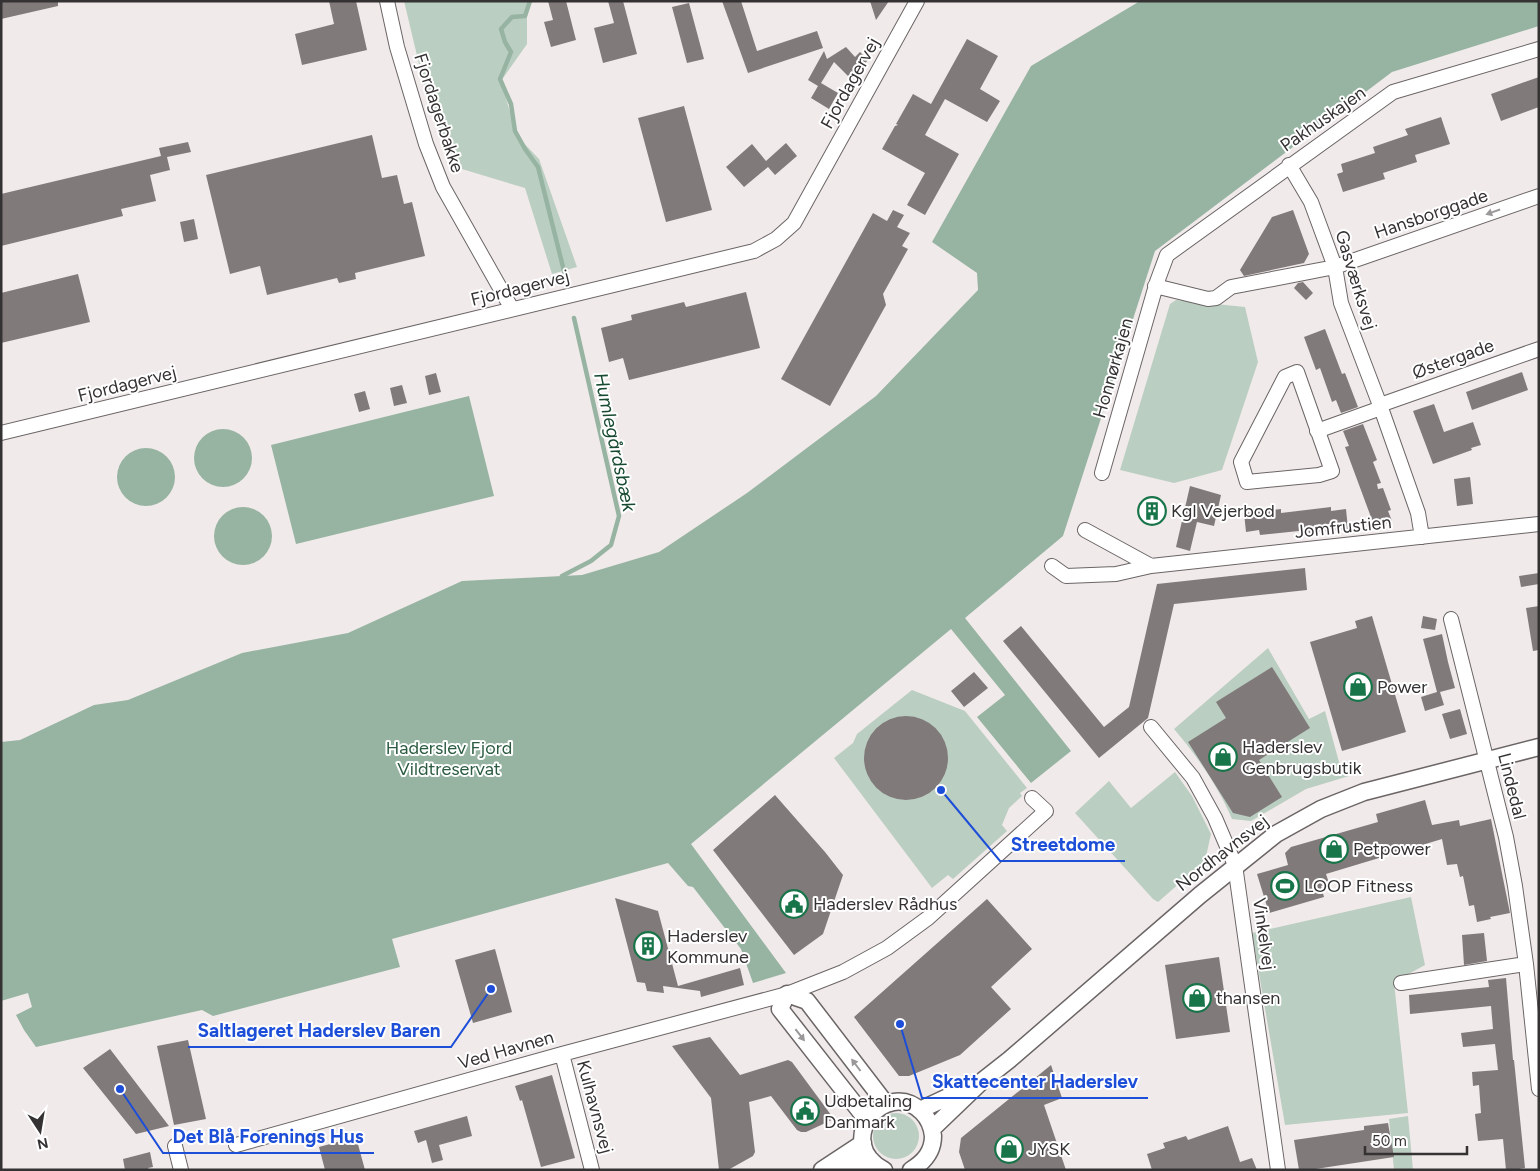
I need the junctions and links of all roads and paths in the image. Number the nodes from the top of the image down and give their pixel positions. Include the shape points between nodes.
1 (387, 1) edge
2 (917, 1) edge
3 (1539, 49) edge
4 (1290, 166) junction
5 (1539, 196) edge
6 (1335, 267) junction
7 (1158, 280) junction
8 (512, 309) junction
9 (1539, 349) edge
10 (1380, 407) junction
11 (1317, 431) junction
12 (1, 433) edge
13 (1102, 473) dead end
14 (1539, 524) edge
15 (1085, 530) dead end
16 (1422, 537) junction
17 (1052, 566) dead end
18 (1151, 566) junction
19 (1451, 619) dead end
20 (1151, 727) dead end
21 (1539, 747) edge
22 (1486, 761) junction
23 (1032, 798) dead end
24 (1235, 865) junction
25 (1526, 964) junction
26 (1401, 983) dead end
27 (787, 994) junction
28 (562, 1054) junction
29 (981, 1082) junction
30 (1539, 1085) edge
31 (1539, 1089) edge
32 (886, 1104) junction
33 (920, 1110) junction
34 (867, 1120) junction
35 (932, 1129) junction
36 (863, 1142) junction
37 (236, 1145) dead end
38 (175, 1146) dead end
39 (871, 1160) junction
40 (929, 1164) edge
41 (181, 1170) edge
42 (592, 1170) edge
43 (822, 1170) edge
44 (842, 1170) edge
45 (884, 1170) edge
46 (911, 1170) edge
47 (1278, 1170) edge

1 - 8 street, Fjordagerbakke via 426,144 444,186
2 - 8 street, Fjordagervej via 794,222 776,239 754,251
3 - 4 street, Pakhuskajen via 1393,92
4 - 6 street, Gasværksvej via 1310,202
4 - 7 street, Pakhuskajen via 1167,255
5 -> 6 street, Hansborggade
6 - 7 street, Hansborggade via 1231,287 1216,298 1208,299
6 - 10 street, Gasværksvej via 1341,303
7 - 13 street, Honnørkajen
8 - 12 street, Fjordagervej
9 - 10 street, Østergade
10 - 11 street
10 - 16 street, Gasværksvej via 1418,513
11 - 11 street via 1297,372 1284,377 1241,462 1247,482 1332,471
14 - 16 street, Jomfrustien
15 - 18 street
16 - 18 street, Jomfrustien
17 - 18 street, Jomfrustien via 1066,576 1116,574
19 - 22 street, Lindedal
20 - 24 street, Vinkelvej via 1193,778
21 - 22 street, Nordhavnsvej
22 - 24 street, Nordhavnsvej via 1364,792 1321,809 1276,834
22 - 25 street, Lindedal via 1506,837
23 - 27 street, Ved Havnen via 1046,811 928,918 887,948 843,972
24 - 29 street, Nordhavnsvej
24 - 47 street, Vinkelvej
25 - 26 street
25 - 30 street, Lindedal
27 - 28 street, Ved Havnen
32 -> 27 street via 807,1001
27 -> 34 street via 780,1009
28 - 37 street, Ved Havnen
28 - 42 street, Kulhavnsvej
29 - 33 street, Nordhavnsvej
29 - 35 street, Nordhavnsvej
30 - 31 street, Lindedal
32 - 33 street via 904,1102
32 - 34 street
33 - 35 street
34 - 36 street
35 - 40 street
36 - 39 street
36 - 43 street
38 - 41 street
39 - 44 street
39 - 45 street
40 - 46 street

